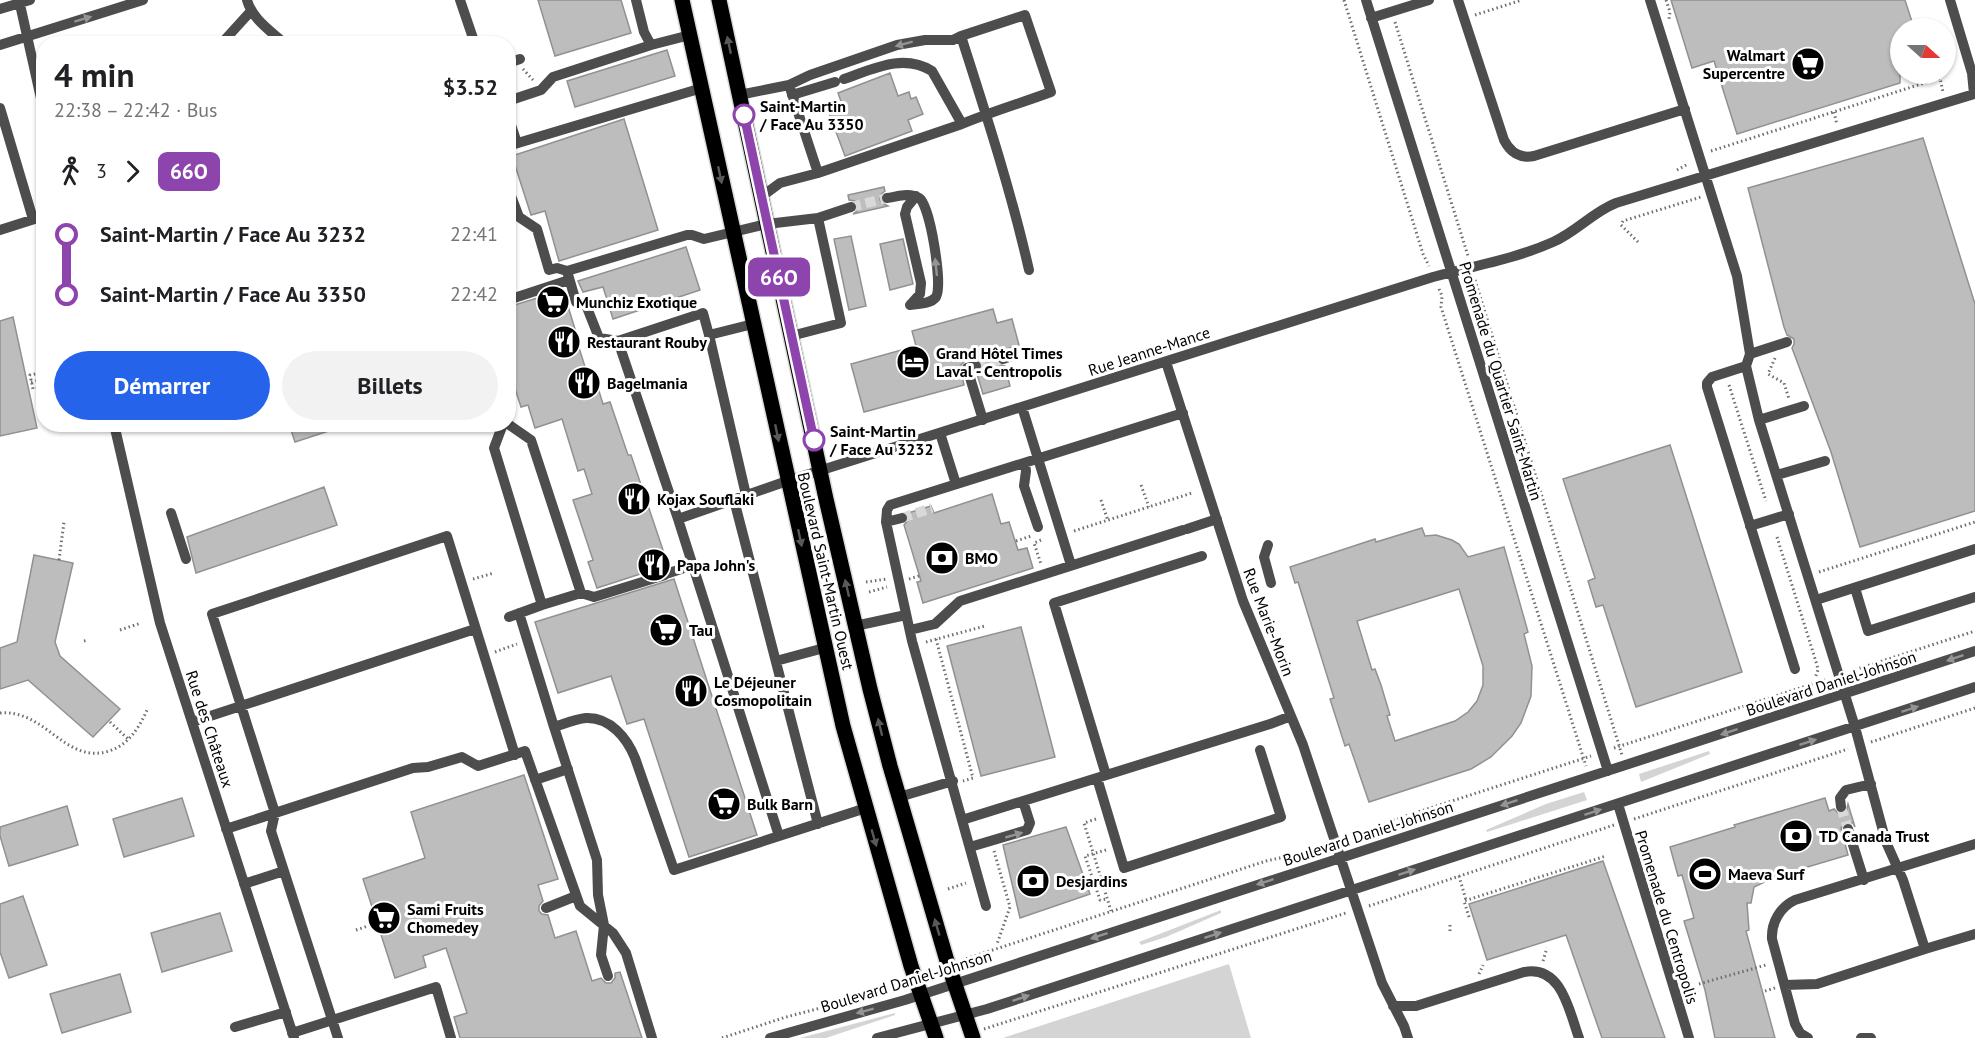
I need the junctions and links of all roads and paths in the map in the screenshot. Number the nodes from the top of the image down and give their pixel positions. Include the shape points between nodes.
1 (30, 0) edge
2 (143, 0) edge
3 (247, 0) edge
4 (461, 0) edge
5 (636, 0) edge
6 (682, 0) edge
7 (719, 0) edge
8 (1344, 0) edge
9 (1366, 0) edge
10 (1458, 0) edge
11 (1522, 0) edge
12 (1650, 0) edge
13 (1950, 0) edge
14 (1424, 1) edge
15 (18, 2) edge
16 (0, 9) edge
17 (251, 11) junction
18 (1473, 15) dead end
19 (1371, 18) junction
20 (1393, 18) dead end
21 (690, 35) junction
22 (27, 36) junction
23 (228, 36) edge
24 (277, 36) edge
25 (472, 36) edge
26 (961, 36) junction
27 (0, 45) edge
28 (651, 45) junction
29 (520, 59) joint
30 (516, 60) edge
31 (36, 76) edge
32 (702, 88) junction
33 (541, 90) junction
34 (791, 90) junction
35 (1943, 91) dead end
36 (739, 94) junction
37 (1974, 94) edge
38 (516, 98) edge
39 (1975, 104) edge
40 (0, 108) edge
41 (1685, 109) junction
42 (986, 115) junction
43 (962, 124) junction
44 (516, 143) edge
45 (1711, 150) dead end
46 (1688, 164) dead end
47 (1676, 171) dead end
48 (818, 173) junction
49 (1706, 177) junction
50 (1711, 193) junction
51 (916, 196) junction
52 (761, 197) junction
53 (887, 198) tunnel mouth
54 (851, 207) tunnel mouth
55 (516, 210) edge
56 (36, 212) edge
57 (818, 218) junction
58 (36, 219) edge
59 (767, 224) junction
60 (0, 230) edge
61 (733, 232) junction
62 (1638, 242) dead end
63 (1465, 248) dead end
64 (1428, 265) dead end
65 (1029, 270) dead end
66 (1450, 272) junction
67 (568, 275) junction
68 (1474, 277) dead end
69 (1442, 296) dead end
70 (516, 297) edge
71 (753, 324) junction
72 (709, 335) junction
73 (791, 336) junction
74 (618, 341) junction
75 (1787, 342) dead end
76 (1750, 354) junction
77 (1774, 355) dead end
78 (1166, 362) junction
79 (976, 366) dead end
80 (1746, 366) junction
81 (1774, 371) dead end
82 (36, 374) edge
83 (1768, 374) junction
84 (36, 381) edge
85 (31, 382) junction
86 (1786, 386) dead end
87 (1730, 387) dead end
88 (36, 388) edge
89 (1804, 406) dead end
90 (1022, 407) junction
91 (1183, 413) junction
92 (983, 420) junction
93 (1759, 420) junction
94 (516, 430) edge
95 (116, 432) edge
96 (500, 432) edge
97 (940, 433) junction
98 (1039, 459) junction
99 (1825, 461) dead end
100 (1025, 463) junction
101 (820, 471) junction
102 (1777, 475) junction
103 (787, 481) junction
104 (956, 484) junction
105 (1141, 485) dead end
106 (1192, 493) dead end
107 (746, 495) junction
108 (734, 500) junction
109 (1101, 500) dead end
110 (1766, 501) dead end
111 (1149, 507) junction
112 (171, 513) dead end
113 (1789, 514) junction
114 (902, 518) tunnel mouth
115 (678, 519) junction
116 (1217, 519) junction
117 (1108, 521) junction
118 (64, 522) dead end
119 (886, 522) junction
120 (1975, 522) edge
121 (1750, 526) junction
122 (1038, 527) dead end
123 (1069, 531) dead end
124 (1777, 537) dead end
125 (1042, 540) dead end
126 (1016, 541) dead end
127 (1034, 543) junction
128 (1268, 545) dead end
129 (1975, 549) edge
130 (1202, 556) dead end
131 (58, 560) dead end
132 (186, 560) dead end
133 (693, 565) junction
134 (1071, 565) junction
135 (1042, 567) dead end
136 (1822, 571) dead end
137 (494, 573) dead end
138 (922, 575) dead end
139 (907, 579) dead end
140 (866, 582) dead end
141 (871, 582) junction
142 (461, 583) junction
143 (1271, 583) dead end
144 (1855, 588) junction
145 (581, 593) junction
146 (1975, 597) edge
147 (1816, 600) junction
148 (542, 604) junction
149 (906, 615) junction
150 (141, 622) dead end
151 (855, 626) junction
152 (985, 626) dead end
153 (476, 629) junction
154 (120, 630) dead end
155 (910, 630) junction
156 (1975, 631) edge
157 (527, 641) junction
158 (824, 648) junction
159 (1975, 651) edge
160 (484, 656) junction
161 (776, 661) junction
162 (1871, 665) dead end
163 (1795, 669) dead end
164 (1858, 669) dead end
165 (1815, 680) junction
166 (1975, 687) edge
167 (1864, 688) junction
168 (1845, 694) junction
169 (1822, 702) junction
170 (241, 707) junction
171 (148, 708) dead end
172 (1975, 708) edge
173 (955, 712) junction
174 (0, 713) edge
175 (947, 713) dead end
176 (1291, 716) junction
177 (1874, 721) junction
178 (110, 722) dead end
179 (192, 722) junction
180 (554, 727) junction
181 (1855, 727) junction
182 (1832, 734) junction
183 (128, 739) junction
184 (1618, 740) dead end
185 (1628, 744) dead end
186 (1260, 750) dead end
187 (1581, 751) dead end
188 (514, 755) junction
189 (1575, 761) dead end
190 (568, 769) junction
191 (1608, 771) junction
192 (1101, 777) junction
193 (973, 778) dead end
194 (535, 780) junction
195 (953, 781) junction
196 (1871, 784) junction
197 (899, 797) junction
198 (1023, 801) junction
199 (1618, 804) junction
200 (1098, 806) junction
201 (1841, 807) dead end
202 (866, 808) junction
203 (275, 813) junction
204 (1647, 815) dead end
205 (962, 820) junction
206 (818, 824) junction
207 (226, 829) junction
208 (1601, 829) dead end
209 (1848, 830) tunnel mouth
210 (1367, 832) dead end
211 (779, 836) junction
212 (990, 842) junction
213 (1975, 844) edge
214 (970, 848) junction
215 (1106, 849) dead end
216 (1306, 852) dead end
217 (1094, 854) junction
218 (1606, 856) dead end
219 (1341, 858) junction
220 (1898, 869) junction
221 (284, 871) junction
222 (1001, 874) junction
223 (994, 876) dead end
224 (1459, 876) junction
225 (1863, 880) junction
226 (972, 882) dead end
227 (244, 884) junction
228 (948, 889) dead end
229 (1352, 890) junction
230 (576, 896) junction
231 (1398, 896) dead end
232 (1107, 899) junction
233 (1466, 900) junction
234 (987, 906) dead end
235 (546, 908) dead end
236 (1111, 911) junction
237 (1469, 916) dead end
238 (1324, 919) dead end
239 (1450, 922) dead end
240 (377, 923) dead end
241 (604, 925) junction
242 (356, 930) dead end
243 (1450, 931) dead end
244 (1975, 934) edge
245 (997, 944) dead end
246 (1547, 948) dead end
247 (996, 949) dead end
248 (1925, 949) junction
249 (1544, 958) dead end
250 (1483, 965) dead end
251 (1766, 965) dead end
252 (1480, 973) dead end
253 (608, 976) dead end
254 (954, 983) junction
255 (1699, 984) dead end
256 (1779, 987) junction
257 (1765, 991) dead end
258 (921, 994) junction
259 (870, 995) dead end
260 (1393, 1006) junction
261 (285, 1012) junction
262 (964, 1014) junction
263 (1018, 1018) dead end
264 (333, 1021) junction
265 (930, 1023) junction
266 (235, 1027) dead end
267 (293, 1035) edge
268 (338, 1038) edge
269 (451, 1038) edge
270 (652, 1038) edge
271 (722, 1038) edge
272 (770, 1038) edge
273 (877, 1038) edge
274 (936, 1038) edge
275 (973, 1038) edge
276 (1408, 1038) edge
277 (1579, 1038) edge
278 (1689, 1038) edge
279 (1808, 1038) edge
280 (1861, 1038) edge
281 (1871, 1038) edge

1 - 15 street
22 -> 2 street
3 - 17 street
4 - 25 street
5 - 28 street
6 - 21 main road, Boulevard Saint-Martin Ouest
36 -> 7 main road, Boulevard Saint-Martin Ouest
8 - 64 path
9 - 19 street, Promenade du Quartier Saint-Martin
10 - 41 street via 1504,140 1520,156 1534,156
11 - 18 path
12 - 41 street
13 - 37 street via 1972,73
14 - 19 street
15 - 16 street
15 - 22 street
17 - 23 street
17 - 24 street
19 - 66 street, Promenade du Quartier Saint-Martin
20 - 63 path, Promenade du Quartier Saint-Martin
21 - 28 street
21 - 32 main road, Boulevard Saint-Martin Ouest
22 - 27 street
22 - 31 street
26 -> 34 street via 899,45 810,75
26 - 42 street
26 - 42 street via 1025,15 1051,92
28 - 33 street via 553,77
29 - 30 street
29 - 33 path via 522,68
32 - 44 street
32 -> 61 main road, Boulevard Saint-Martin Ouest
33 - 38 street
34 - 36 street
34 - 43 street via 899,62 929,69
34 - 48 street
35 - 45 path via 1940,78
36 - 52 main road, Boulevard Saint-Martin Ouest
37 - 39 street
37 - 49 street, Rue Jeanne-Mance
40 - 56 street
41 - 49 street
42 - 43 street
42 - 65 street
43 - 48 street
46 - 47 path
48 - 52 street via 780,183
49 - 50 street
49 - 66 street, Rue Jeanne-Mance via 1606,207 1550,243
50 - 62 path via 1623,221 1621,225
50 - 76 street via 1740,290
51 -> 51 street via 905,211 921,283 920,294 910,305 930,301 938,290 934,245 925,207
51 - 53 street
52 - 59 main road, Boulevard Saint-Martin Ouest
54 - 57 street
55 - 67 street via 519,218 537,229 549,270 557,268
57 - 59 street
57 - 73 street via 841,323
58 - 60 street
59 - 61 street
59 - 73 main road, Boulevard Saint-Martin Ouest
61 - 67 street via 704,239 687,235
61 - 71 main road, Boulevard Saint-Martin Ouest
66 - 78 street, Rue Jeanne-Mance
66 - 191 street, Promenade du Quartier Saint-Martin
67 - 70 street
67 - 74 street via 576,302 586,305 599,338
68 - 184 path, Promenade du Quartier Saint-Martin
69 - 187 path, Promenade du Quartier Saint-Martin via 1441,307
71 - 72 street
71 -> 103 main road, Boulevard Saint-Martin Ouest
72 - 74 street via 703,313
72 - 107 street
73 - 101 main road, Boulevard Saint-Martin Ouest
74 - 115 street
75 - 76 street
76 - 80 street
77 - 83 path
78 - 90 street, Rue Jeanne-Mance
78 - 91 street, Rue Marie-Morin
79 - 92 street via 966,368
80 - 93 street
80 - 121 street via 1712,377 1707,383
81 - 83 path
82 - 85 path via 30,375
83 - 86 path
84 - 85 path
85 - 88 path
87 - 110 path
89 - 93 street
90 - 92 street, Rue Jeanne-Mance
90 - 98 street
91 - 98 street
91 - 116 street, Rue Marie-Morin
92 - 97 street, Rue Jeanne-Mance
93 - 102 street
94 - 145 street via 531,440
95 - 179 street, Rue des Châteaux via 156,608
96 - 148 street via 494,448
97 - 101 street, Rue Jeanne-Mance
97 - 104 street
98 - 100 street
98 - 134 street
99 - 102 street
100 - 104 street
100 - 122 street via 1024,486
101 - 103 street, Rue Jeanne-Mance
151 -> 101 main road, Boulevard Saint-Martin Ouest
102 - 113 street
103 - 107 street, Rue Jeanne-Mance
103 -> 158 main road, Boulevard Saint-Martin Ouest
104 - 119 street via 890,505
105 - 111 path
106 - 111 path
107 - 108 street, Rue Jeanne-Mance
108 - 115 street, Rue Jeanne-Mance
108 - 161 street
109 - 117 path
111 - 117 path
112 - 132 street
113 - 121 street
113 - 147 street
114 - 119 street
115 - 133 street
116 - 134 street
116 - 176 street, Rue Marie-Morin via 1248,614
117 - 123 path
118 - 131 path
119 - 149 street
120 - 136 path
121 - 163 street
124 - 165 path via 1817,665
125 - 127 path
126 - 127 path via 1032,535
127 - 135 path
128 - 143 street via 1264,557
129 - 144 street
130 - 192 street via 1054,603
133 - 145 street via 594,597
133 - 211 street
134 - 155 street via 960,601 935,624
137 - 142 path
138 - 139 path
140 - 141 path
141 - 141 path via 871,592 892,584 890,579
142 - 153 street
142 - 170 street via 447,536 212,614
144 - 146 street via 1868,631
144 - 147 street
145 - 148 street
147 - 168 street
148 - 157 street via 514,615
149 - 151 street
149 - 155 street
150 - 154 path
197 -> 151 main road, Boulevard Saint-Martin Ouest
152 - 173 path via 936,639
153 - 160 street
153 - 170 street
155 - 195 street
156 - 162 path, Boulevard Daniel-Johnson
157 - 160 path
157 - 180 street
158 - 161 street
158 - 202 main road, Boulevard Saint-Martin Ouest
159 -> 167 street, Boulevard Daniel-Johnson
160 - 188 street
161 - 206 street
164 - 167 path
165 - 169 path
165 - 185 path, Boulevard Daniel-Johnson
177 -> 166 street
167 - 168 street, Boulevard Daniel-Johnson
168 - 169 street, Boulevard Daniel-Johnson
168 - 181 street
169 -> 191 street, Boulevard Daniel-Johnson
170 - 179 street
170 - 203 street
171 - 183 path
172 - 177 path via 1882,738
173 - 175 path
173 - 193 path
174 - 183 path via 34,720 69,746 90,754 117,748
176 - 192 street
176 - 219 street, Rue Marie-Morin
177 - 181 street
178 - 183 path
179 - 207 street, Rue des Châteaux
180 - 190 street
180 - 211 street via 594,719 609,724 623,736 635,758 674,870
181 - 182 street
181 - 196 street
199 -> 182 street
182 - 204 path via 1838,752
186 - 200 street via 1281,817 1124,867
188 - 194 street via 525,751
188 - 203 street via 478,766 462,757 413,768
189 - 210 path, Boulevard Daniel-Johnson
190 - 194 street
190 - 241 street via 597,860
191 -> 219 street, Boulevard Daniel-Johnson
192 - 198 street
192 - 200 street
194 - 230 street
195 - 197 street
195 - 205 street
196 - 201 street via 1844,792
196 - 220 street via 1886,842
254 -> 197 main road, Boulevard Saint-Martin Ouest
198 - 205 street
212 -> 198 street via 1027,830
229 -> 199 street
199 - 278 street, Promenade du Centropolis
200 - 217 path via 1097,819 1084,822
202 - 206 street
202 -> 258 main road, Boulevard Saint-Martin Ouest
203 - 207 street
203 - 221 street via 271,831
205 - 214 street
206 - 211 street
207 - 227 street, Rue des Châteaux
208 - 224 path
209 - 225 street
212 - 214 street
212 - 222 path
213 - 220 street
214 - 234 street
215 - 217 path
216 - 236 path, Boulevard Daniel-Johnson via 1274,858
217 - 232 path
217 - 232 path via 1085,856 1100,900
218 - 233 path
219 - 229 street, Rue Marie-Morin
219 -> 254 street, Boulevard Daniel-Johnson
220 - 225 street
220 - 248 street
221 - 227 street
221 - 264 street
222 - 223 path
222 - 245 path via 1010,906
224 - 231 path
224 - 233 path
225 - 256 street via 1794,900 1781,910 1772,934
226 - 228 path
227 - 261 street, Rue des Châteaux
229 - 260 street, Rue Marie-Morin
262 -> 229 street
230 - 235 street
230 - 241 street via 580,906
232 - 236 path
233 - 237 path
236 - 247 path, Boulevard Daniel-Johnson
238 - 263 path
239 - 243 path
240 - 242 path
241 - 253 street via 602,955
241 - 270 street via 626,953
244 - 248 street
246 - 249 path
248 - 256 street via 1817,984
250 - 252 path
251 - 255 path
254 - 258 street, Boulevard Daniel-Johnson
254 - 262 main road, Boulevard Saint-Martin Ouest
256 - 257 path
256 - 279 street via 1797,1029
258 - 265 main road, Boulevard Saint-Martin Ouest
258 -> 272 street, Boulevard Daniel-Johnson
259 - 271 path, Boulevard Daniel-Johnson
260 - 276 street, Rue Marie-Morin
260 - 277 street via 1416,1006 1535,971 1550,976 1561,990
261 - 266 street
261 - 267 street, Rue des Châteaux
262 - 265 street
262 - 275 main road, Boulevard Saint-Martin Ouest
264 - 267 street
264 - 268 street
264 - 269 street via 436,987
265 - 273 street
265 - 274 main road, Boulevard Saint-Martin Ouest
280 - 281 street

